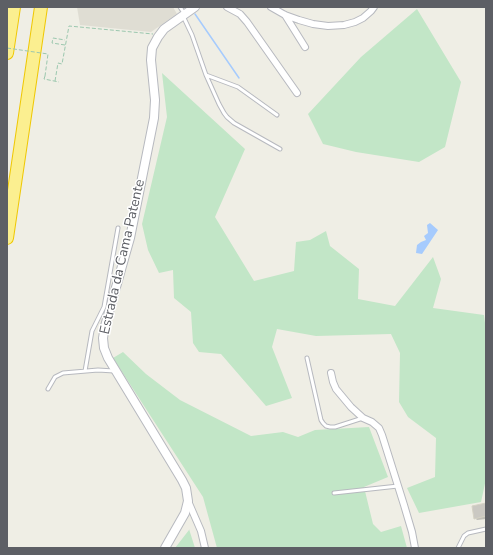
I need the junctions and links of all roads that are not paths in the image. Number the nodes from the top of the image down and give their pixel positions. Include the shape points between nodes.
1 (14, 7) edge
2 (41, 7) edge
3 (180, 7) edge
4 (195, 7) edge
5 (227, 7) edge
6 (271, 7) edge
7 (374, 7) edge
8 (285, 14) junction
9 (184, 15) junction
10 (305, 47) dead end
11 (7, 51) edge
12 (206, 74) junction
13 (297, 93) dead end
14 (277, 115) dead end
15 (280, 149) dead end
16 (118, 228) dead end
17 (7, 238) edge
18 (307, 358) dead end
19 (85, 371) junction
20 (116, 371) junction
21 (331, 374) dead end
22 (48, 389) dead end
23 (363, 418) junction
24 (398, 486) junction
25 (334, 493) dead end
26 (188, 501) junction
27 (486, 529) edge
28 (165, 548) edge
29 (205, 548) edge
30 (415, 548) edge
31 (458, 548) edge

1 - 11 highway
2 - 17 highway
3 - 9 lane
4 - 9 street, Estrada da Cama Patente
5 - 13 street via 240,14 247,22
6 - 8 street
7 - 8 street via 363,18 344,25 314,24
8 - 10 street
9 - 12 lane
9 - 20 street, Estrada da Cama Patente via 164,29 153,44 151,53 154,118 130,238 103,338 104,348
12 - 14 lane via 238,87
12 - 15 lane via 227,117
16 - 19 lane via 104,307 92,331
18 - 23 lane via 323,423 335,427
19 - 20 lane
19 - 22 lane via 63,373 55,377
20 - 26 street, Estrada da Cama Patente via 182,480
21 - 23 street via 336,389
23 - 24 street via 379,428
24 - 25 lane
24 - 30 street
26 - 28 street via 185,512
26 - 29 street via 201,531
27 - 31 lane via 468,533

